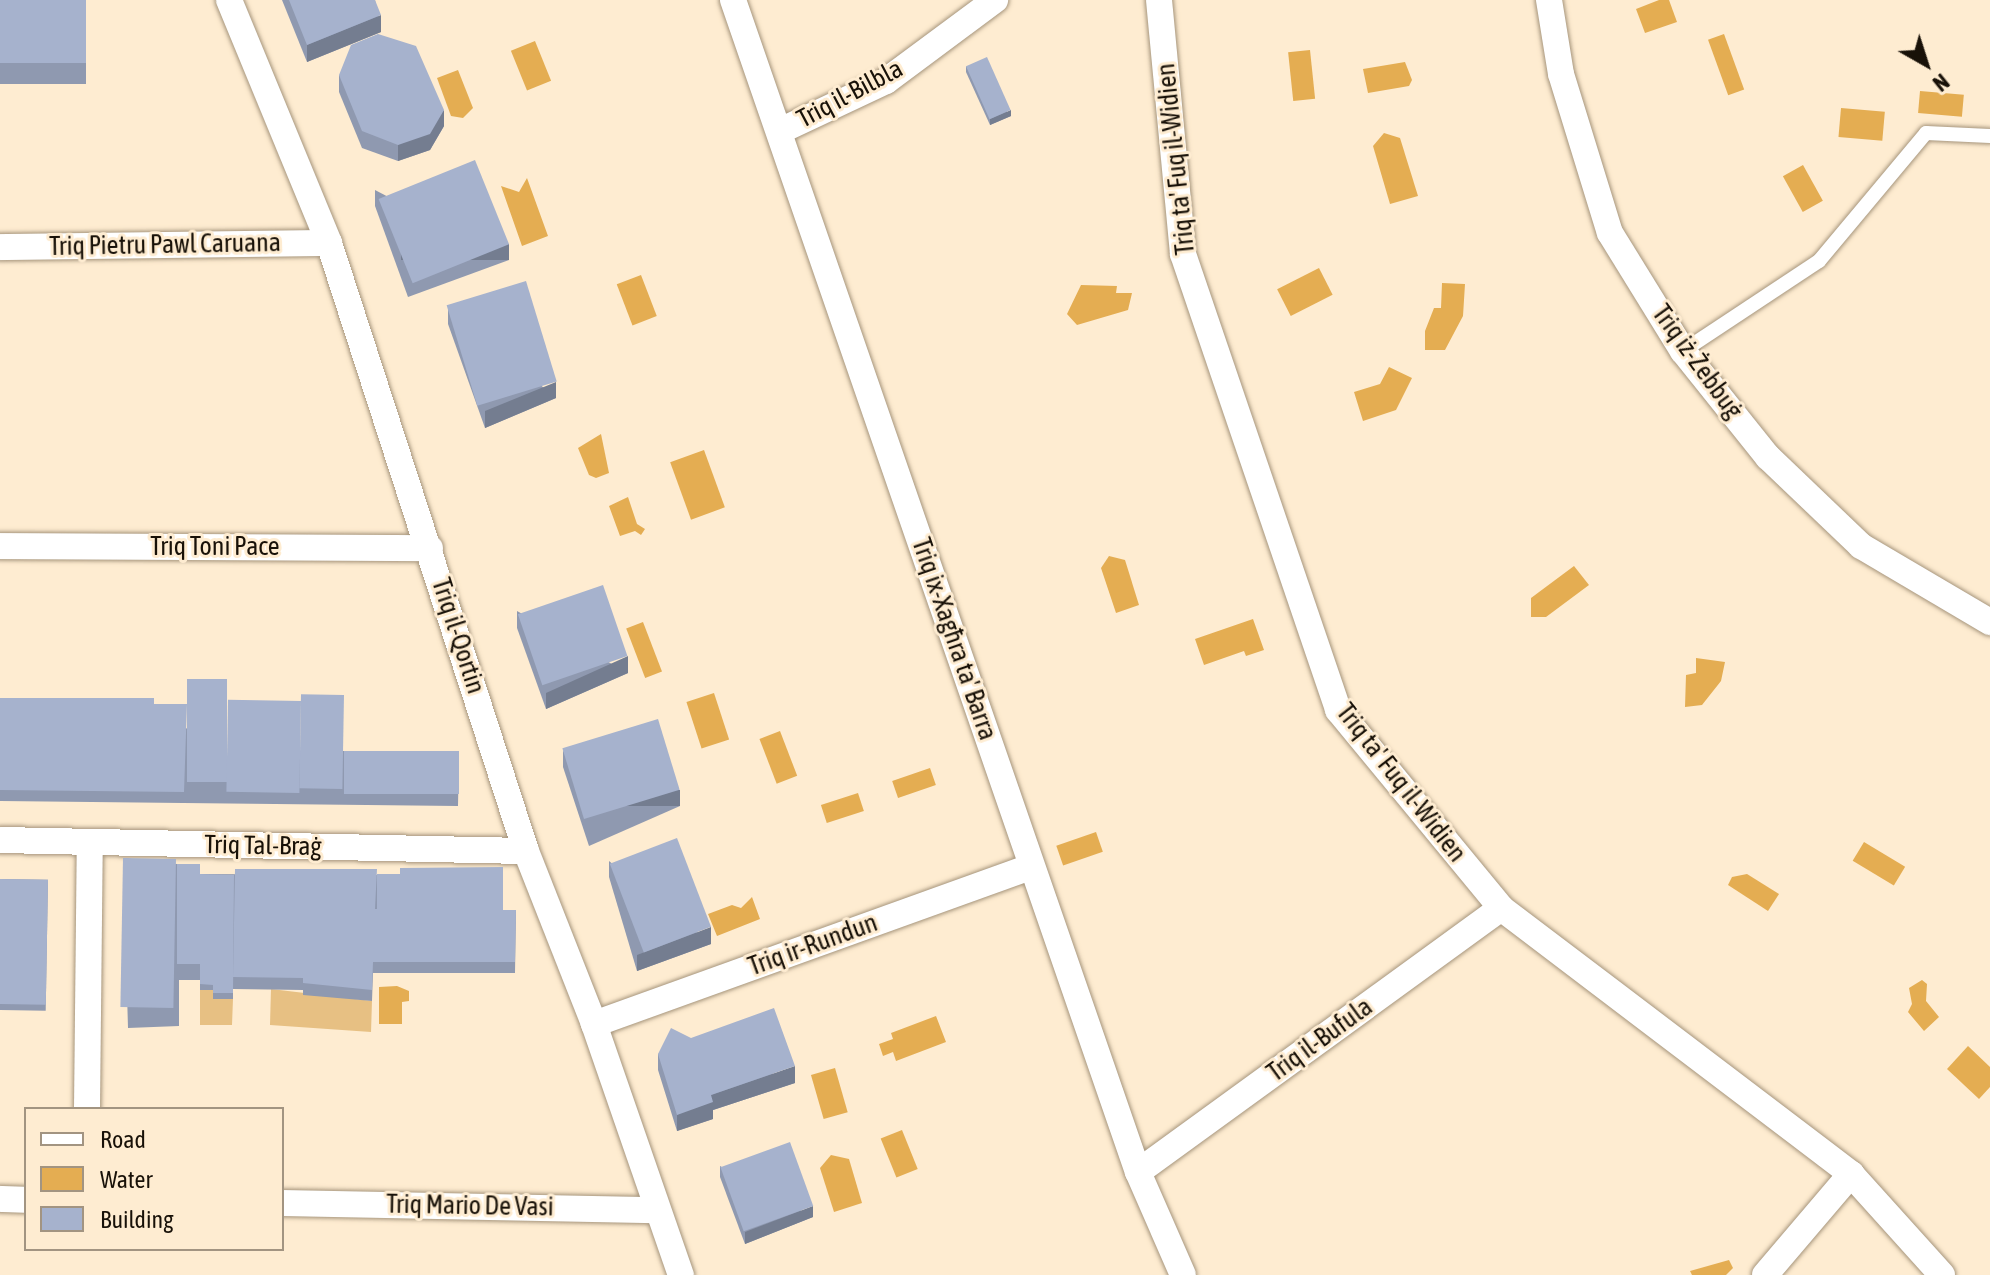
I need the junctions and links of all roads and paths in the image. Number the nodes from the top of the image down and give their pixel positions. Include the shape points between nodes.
1 (229, 0) edge
2 (733, 0) edge
3 (995, 0) edge
4 (1159, 0) edge
5 (1549, 0) edge
6 (782, 130) junction
7 (1990, 136) edge
8 (329, 243) junction
9 (0, 247) edge
10 (1683, 351) junction
11 (0, 546) edge
12 (430, 548) junction
13 (1990, 622) edge
14 (0, 840) edge
15 (90, 842) junction
16 (526, 851) junction
17 (1031, 867) junction
18 (1501, 908) junction
19 (594, 1024) junction
20 (87, 1107) edge
21 (1138, 1172) junction
22 (1851, 1174) junction
23 (0, 1199) edge
24 (24, 1200) edge
25 (284, 1203) edge
26 (657, 1210) junction
27 (681, 1275) edge
28 (1183, 1275) edge
29 (1765, 1275) edge
30 (1942, 1275) edge

1 - 8 street, Triq il-Qortin
2 - 6 street, Triq ix-Xagħra ta' Barra
3 - 6 street, Triq il-Bilbla via 886,81
4 - 18 street, Triq ta' Fuq il-Widien via 1183,254 1338,710
5 - 10 street, Triq iż-Żebbuġ via 1561,74 1610,233
6 - 17 street, Triq ix-Xagħra ta' Barra
7 - 10 lane via 1926,133 1819,261
8 - 9 street, Triq Pietru Pawl Caruana
8 - 12 street, Triq il-Qortin
10 - 13 street, Triq iż-Żebbuġ via 1768,457 1861,546
11 - 12 street, Triq Toni Pace
12 - 16 street, Triq il-Qortin
14 - 15 street, Triq Tal-Braġ
15 - 16 street, Triq Tal-Braġ
15 - 20 street
16 - 19 street, Triq il-Qortin
17 - 19 street, Triq ir-Rundun
17 - 21 street, Triq ix-Xagħra ta' Barra
18 - 21 street, Triq il-Bufula
18 - 22 street, Triq ta' Fuq il-Widien
19 - 26 street, Triq il-Qortin
21 - 28 street, Triq ix-Xagħra ta' Barra
22 - 29 street
22 - 30 street, Triq ta' Fuq il-Widien
23 - 24 street
25 - 26 street, Triq Mario De Vasi
26 - 27 street, Triq il-Qortin

